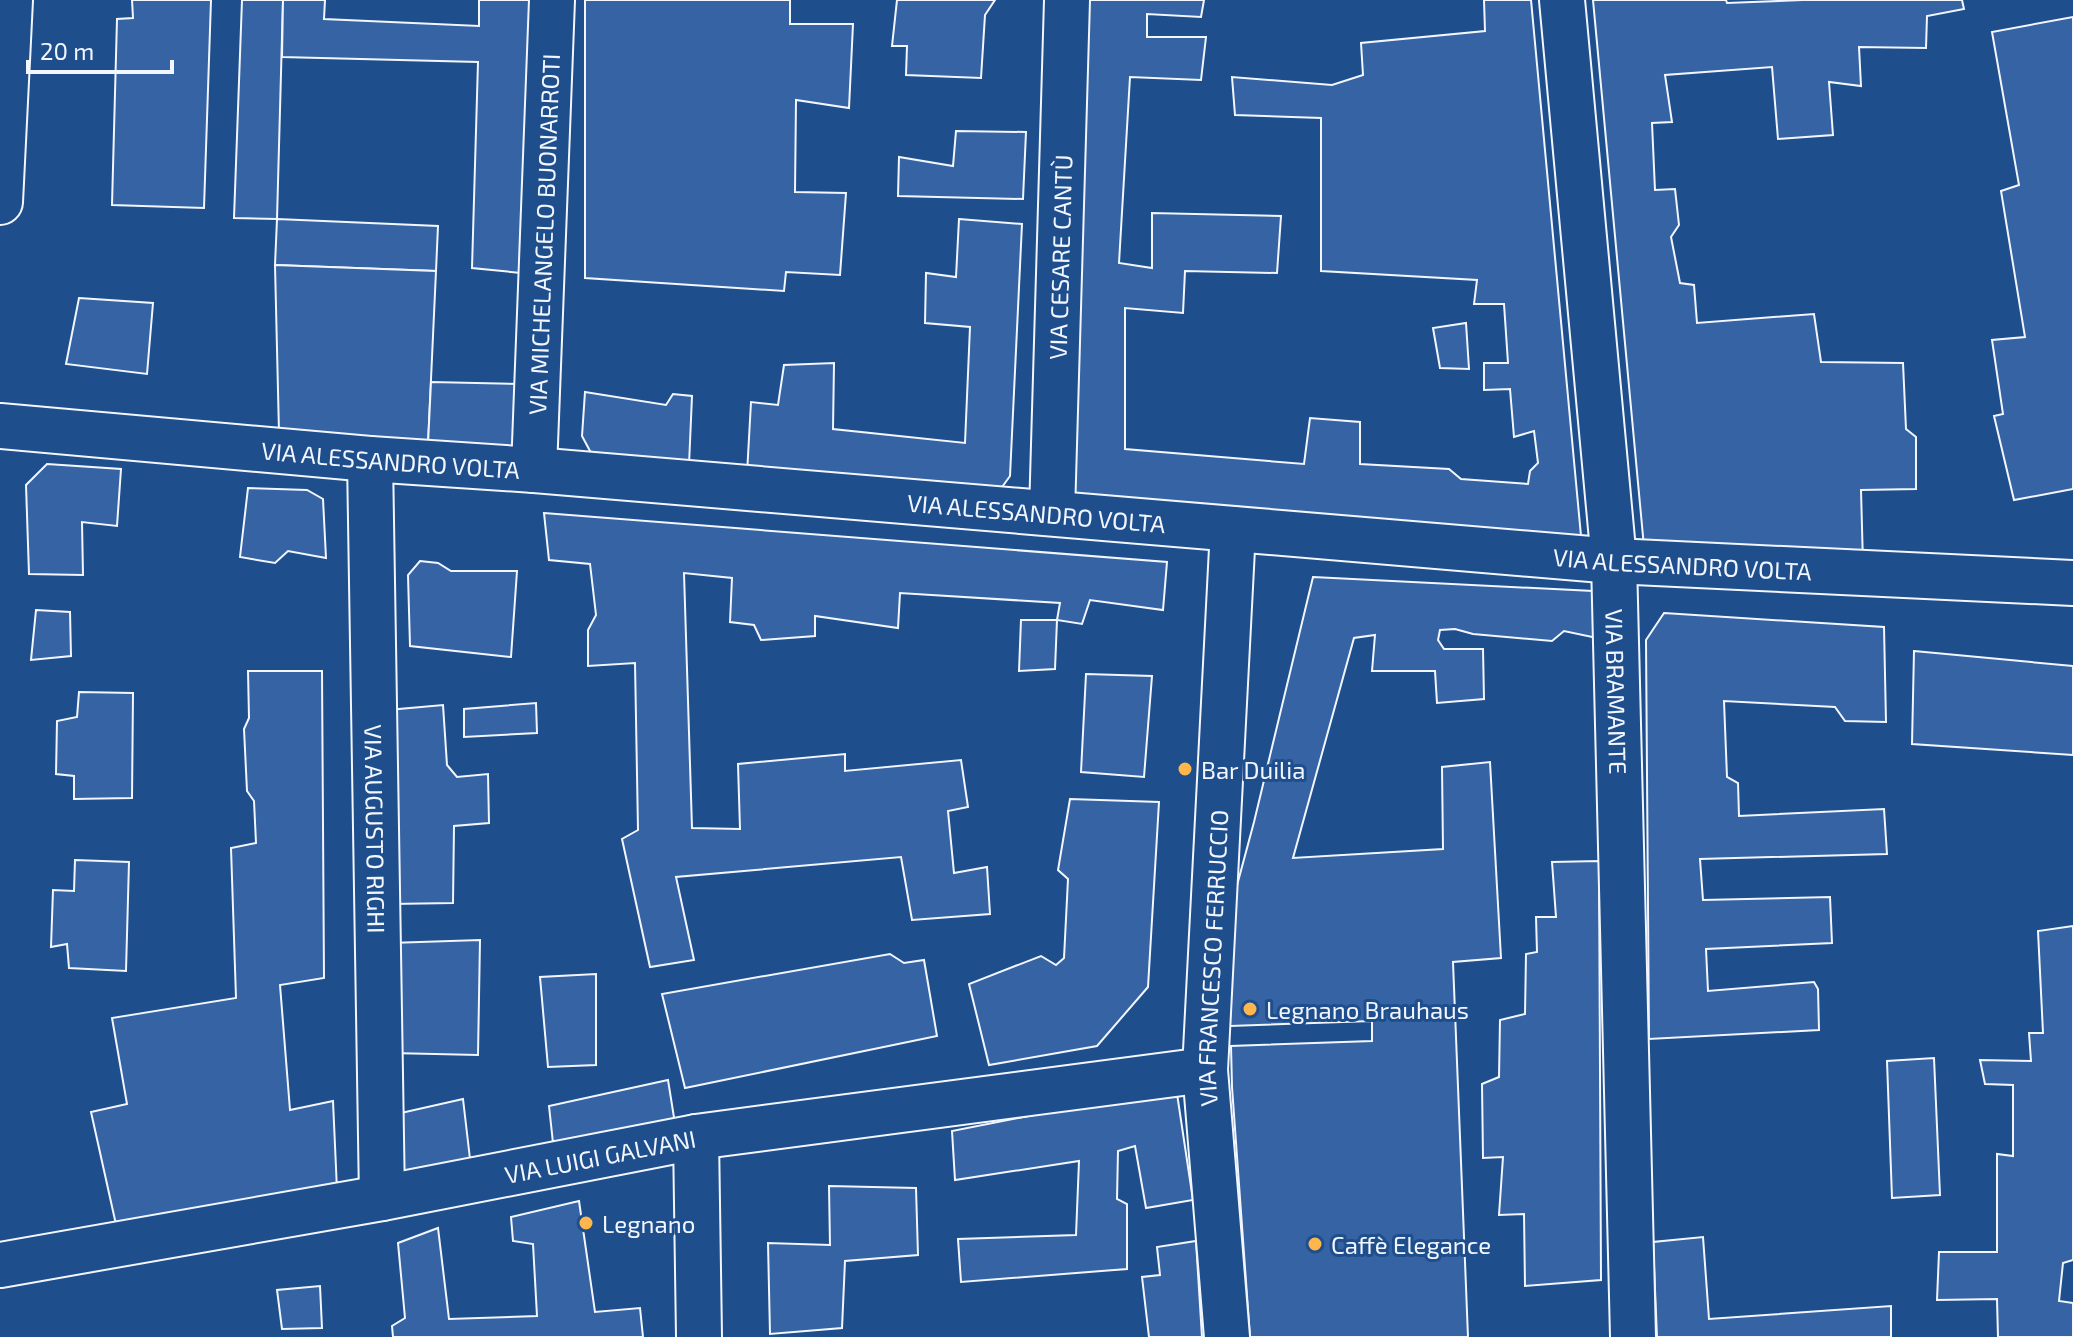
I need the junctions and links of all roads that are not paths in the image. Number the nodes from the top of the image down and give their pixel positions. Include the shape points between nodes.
1 (10, 0) edge
2 (552, 0) edge
3 (1067, 0) edge
4 (1562, 0) edge
5 (0, 202) edge
6 (0, 426) edge
7 (370, 459) junction
8 (534, 470) junction
9 (1052, 513) junction
10 (1233, 529) junction
11 (1614, 561) junction
12 (2073, 583) edge
13 (1205, 1070) junction
14 (696, 1137) junction
15 (382, 1198) junction
16 (0, 1265) edge
17 (699, 1337) edge
18 (1227, 1337) edge
19 (1633, 1337) edge

1 - 5 street
2 - 8 street, VIA MICHELANGELO BUONARROTI
3 - 9 street, VIA CESARE CANTÙ
4 - 11 street, VIA BRAMANTE
6 - 7 street, VIA ALESSANDRO VOLTA
7 - 8 street, VIA ALESSANDRO VOLTA
7 - 15 street, VIA AUGUSTO RIGHI
8 - 9 street, VIA ALESSANDRO VOLTA
9 - 10 street, VIA ALESSANDRO VOLTA
10 - 11 street, VIA ALESSANDRO VOLTA
10 - 13 street, VIA FRANCESCO FERRUCCIO
11 - 12 street, VIA ALESSANDRO VOLTA
11 - 19 street, VIA BRAMANTE
13 - 14 street, VIA LUIGI GALVANI
13 - 18 street, VIA FRANCESCO FERRUCCIO
14 - 15 street, VIA LUIGI GALVANI
14 - 17 street
15 - 16 street, VIA LUIGI GALVANI

